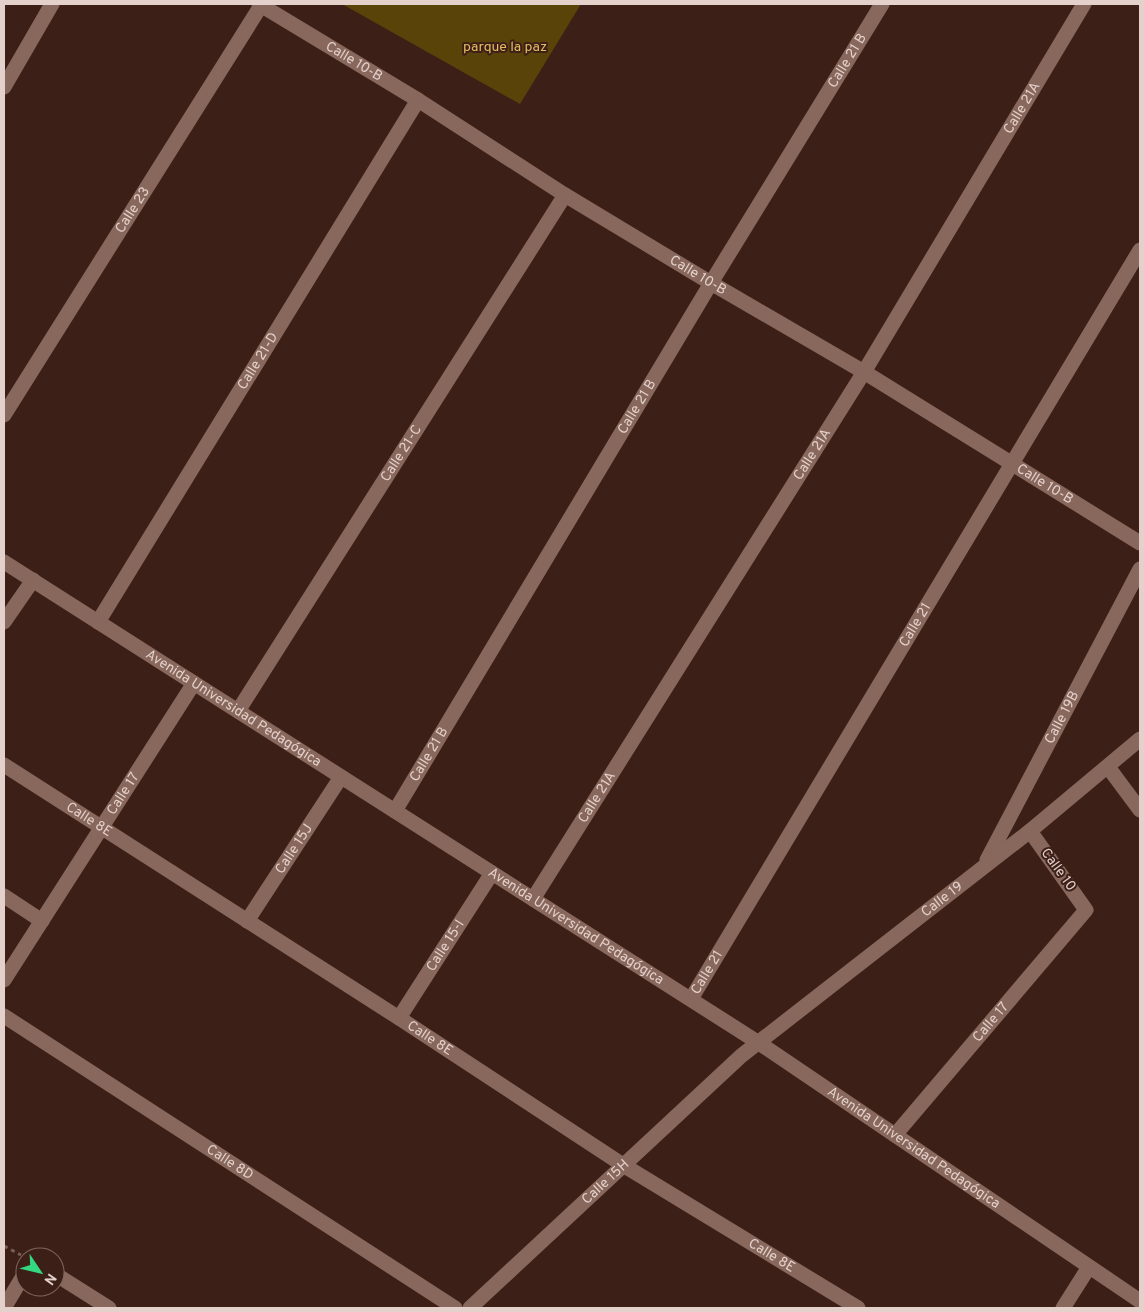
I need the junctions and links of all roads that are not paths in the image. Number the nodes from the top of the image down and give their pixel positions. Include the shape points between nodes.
1 (52, 4) edge
2 (261, 4) edge
3 (882, 4) edge
4 (1084, 4) edge
5 (4, 87) edge
6 (418, 100) junction
7 (565, 195) junction
8 (1140, 250) edge
9 (711, 283) junction
10 (864, 372) junction
11 (4, 415) edge
12 (1010, 464) junction
13 (1140, 543) edge
14 (4, 562) edge
15 (1140, 570) edge
16 (33, 580) junction
17 (4, 622) edge
18 (98, 622) junction
19 (194, 683) junction
20 (238, 711) junction
21 (1140, 739) edge
22 (4, 766) edge
23 (1108, 767) junction
24 (341, 777) junction
25 (1140, 810) edge
26 (395, 811) junction
27 (103, 828) junction
28 (1030, 831) junction
29 (984, 866) junction
30 (492, 873) junction
31 (4, 896) edge
32 (533, 899) junction
33 (1086, 910) joint
34 (42, 921) junction
35 (248, 921) junction
36 (4, 980) edge
37 (691, 1000) junction
38 (4, 1016) edge
39 (399, 1018) junction
40 (759, 1043) junction
41 (741, 1056) joint
42 (895, 1135) junction
43 (623, 1165) junction
44 (1090, 1266) junction
45 (65, 1280) edge
46 (15, 1290) edge
47 (1140, 1301) edge
48 (4, 1308) edge
49 (109, 1308) edge
50 (455, 1308) edge
51 (470, 1308) edge
52 (858, 1308) edge
53 (1063, 1308) edge

1 - 5 street
2 - 6 street, Calle 10-B
2 - 11 street, Calle 23
3 - 9 street, Calle 21 B
4 - 10 street, Calle 21A
6 - 7 street, Calle 10-B
6 - 18 street, Calle 21-D
7 - 9 street, Calle 10-B
7 - 20 street, Calle 21-C
8 - 12 street, Calle 21
9 - 10 street, Calle 10-B
9 - 26 street, Calle 21 B
10 - 12 street, Calle 10-B
10 - 32 street, Calle 21A
12 - 13 street, Calle 10-B
12 - 37 street, Calle 21
14 - 16 street, Avenida Universidad Pedagógica
15 - 29 street, Calle 19B
16 - 17 street
16 - 18 street, Avenida Universidad Pedagógica
18 - 19 street, Avenida Universidad Pedagógica
19 - 20 street, Avenida Universidad Pedagógica
19 - 27 street, Calle 17
20 - 24 street, Avenida Universidad Pedagógica
21 - 23 street, Calle 19
22 - 27 street, Calle 8E
23 - 25 street
23 - 28 street, Calle 19
24 - 26 street, Avenida Universidad Pedagógica
24 - 35 street, Calle 15J
26 - 30 street, Avenida Universidad Pedagógica
27 - 34 street, Calle 17
27 - 35 street, Calle 8E
28 - 29 street, Calle 19
28 - 33 street, Calle 10
29 - 40 street, Calle 19
30 - 32 street, Avenida Universidad Pedagógica
30 - 39 street, Calle 15-I
31 - 34 street
32 - 37 street, Avenida Universidad Pedagógica
33 - 42 street, Calle 17
34 - 36 street, Calle 17
35 - 39 street, Calle 8E
37 - 40 street, Avenida Universidad Pedagógica
38 - 50 street, Calle 8D
39 - 43 street, Calle 8E
40 - 41 street, Calle 19
40 - 42 street, Avenida Universidad Pedagógica
41 - 43 street, Calle 15H
42 - 44 street, Avenida Universidad Pedagógica
43 - 51 street, Calle 15H
43 - 52 street, Calle 8E
44 - 47 street, Avenida Universidad Pedagógica
44 - 53 street
45 - 49 street
46 - 48 street

